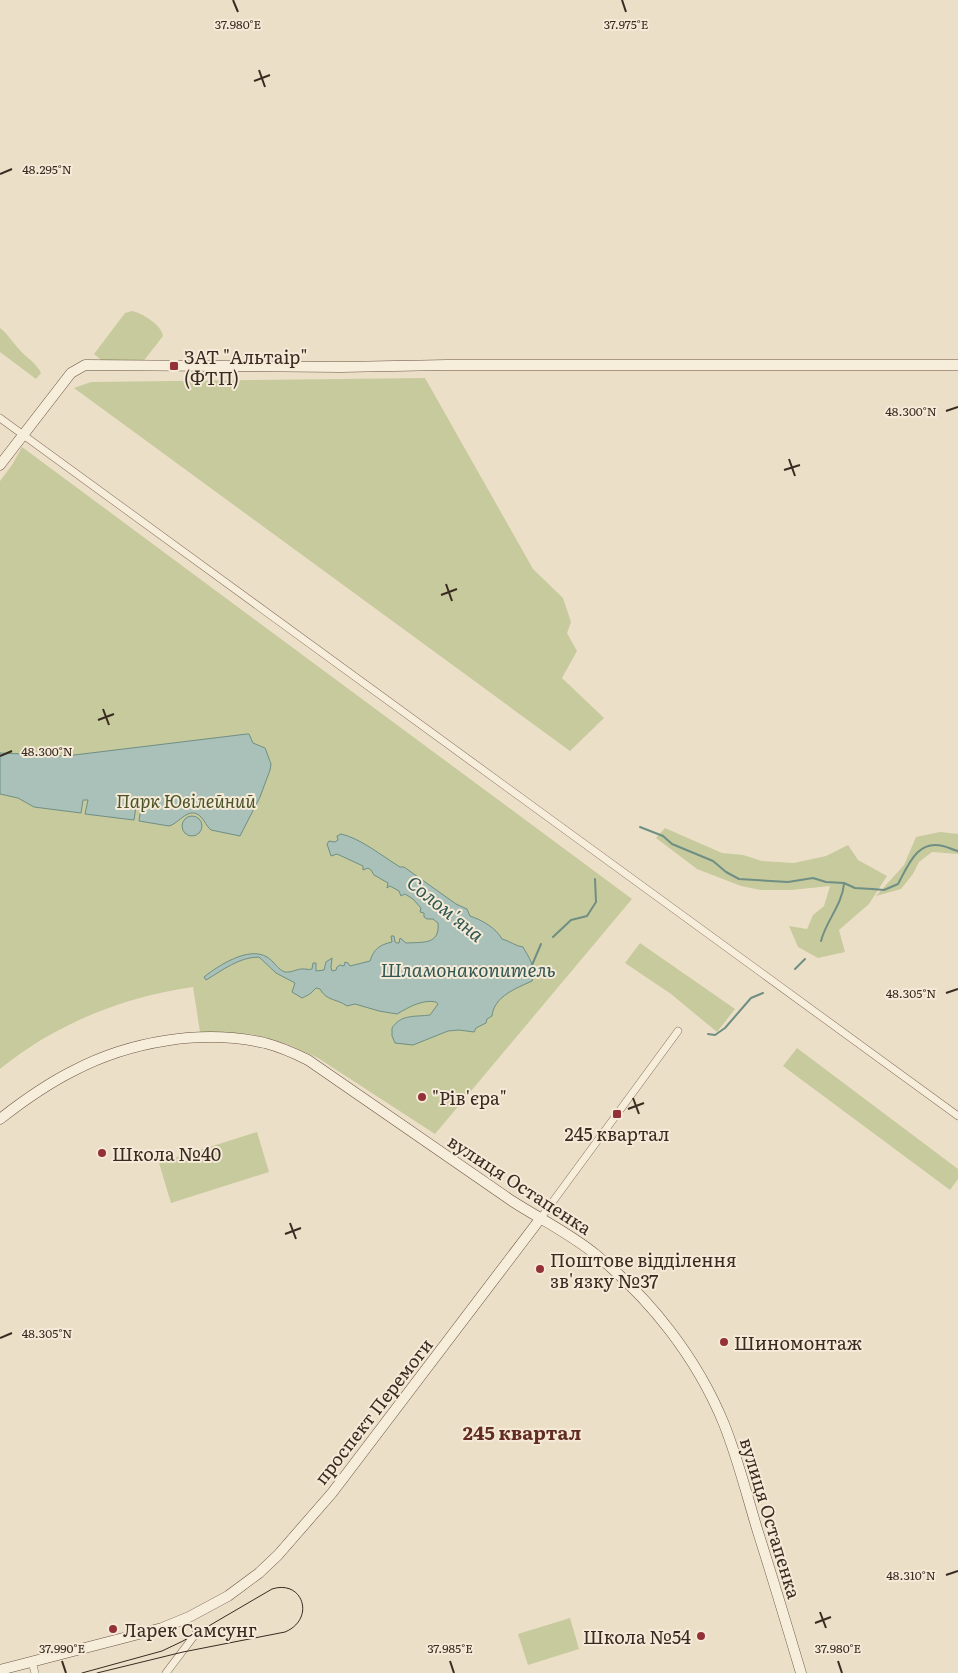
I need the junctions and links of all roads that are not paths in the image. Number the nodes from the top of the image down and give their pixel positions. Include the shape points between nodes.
1 (958, 365) edge
2 (0, 418) edge
3 (23, 435) junction
4 (0, 465) edge
5 (678, 1031) dead end
6 (958, 1116) edge
7 (0, 1119) edge
8 (540, 1219) junction
9 (197, 1632) dead end
10 (32, 1662) junction
11 (0, 1670) edge
12 (35, 1673) edge
13 (166, 1673) edge
14 (801, 1673) edge

1 - 3 street via 85,365 71,373
2 - 3 street
3 - 4 street
3 - 6 street
5 - 8 street, проспект Перемоги
7 - 8 street, вулиця Остапенка via 44,1087 113,1054 184,1039 245,1039 288,1050 308,1060
8 - 10 street, проспект Перемоги via 332,1493 259,1573 228,1596 177,1622
8 - 14 street, вулиця Остапенка via 576,1239 630,1285 672,1333 704,1383 731,1441
9 - 13 street
10 - 11 street, проспект Перемоги
10 - 12 street

